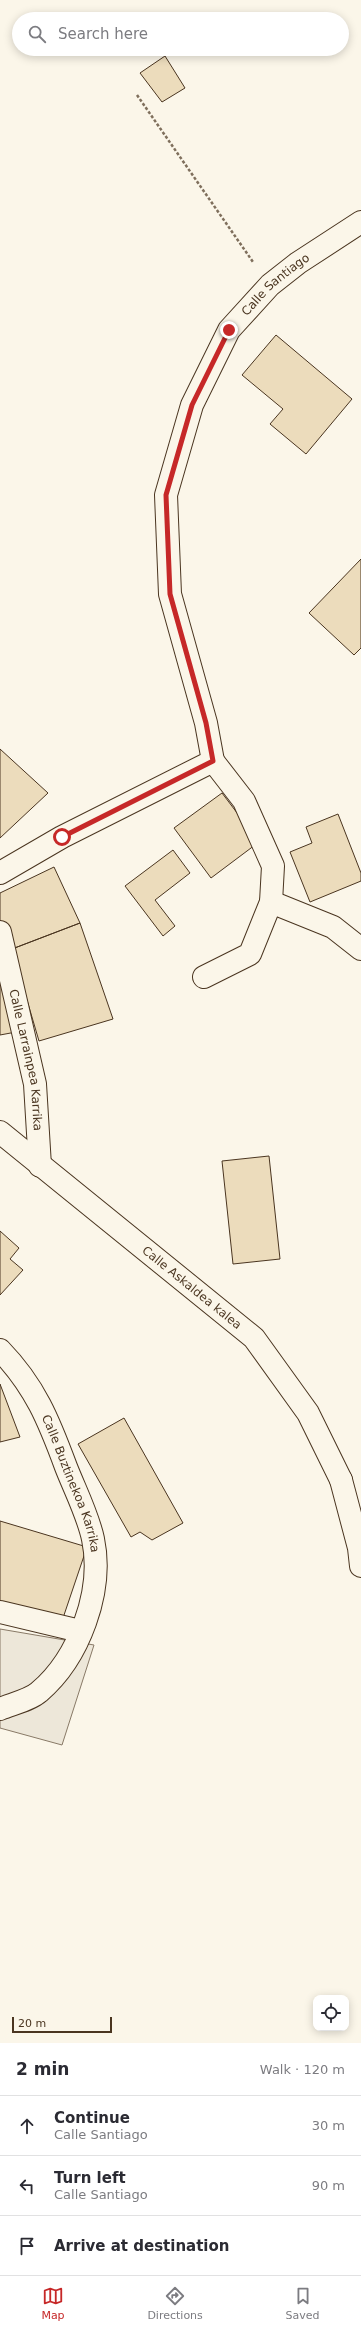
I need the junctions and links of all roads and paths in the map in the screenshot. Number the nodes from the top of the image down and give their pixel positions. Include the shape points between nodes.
1 (137, 95) dead end
2 (361, 222) edge
3 (270, 285) junction
4 (213, 761) junction
5 (0, 873) edge
6 (271, 902) junction
7 (0, 932) edge
8 (361, 949) edge
9 (204, 977) dead end
10 (0, 1132) edge
11 (40, 1166) junction
12 (0, 1350) edge
13 (361, 1566) edge
14 (0, 1612) edge
15 (80, 1631) junction
16 (0, 1709) edge

1 - 3 path
2 - 3 street, Calle Santiago via 298,263
3 - 4 street, Calle Santiago via 229,330 192,405 166,495 170,594 206,723
4 - 5 street via 62,837
4 - 6 street, Calle Santiago via 244,801 273,866
6 - 8 street via 333,927
6 - 9 street, Calle Santiago via 250,954
7 - 11 street, Calle Larrainpea Karrika via 34,1084
10 - 11 street, Calle Askaldea kalea
11 - 13 street, Calle Askaldea kalea via 254,1338 308,1413 341,1480 359,1548
12 - 15 street, Calle Buztinekoa Karrika via 36,1394 93,1538 96,1574
14 - 15 street
15 - 16 street, Calle Buztinekoa Karrika via 64,1666 38,1694

